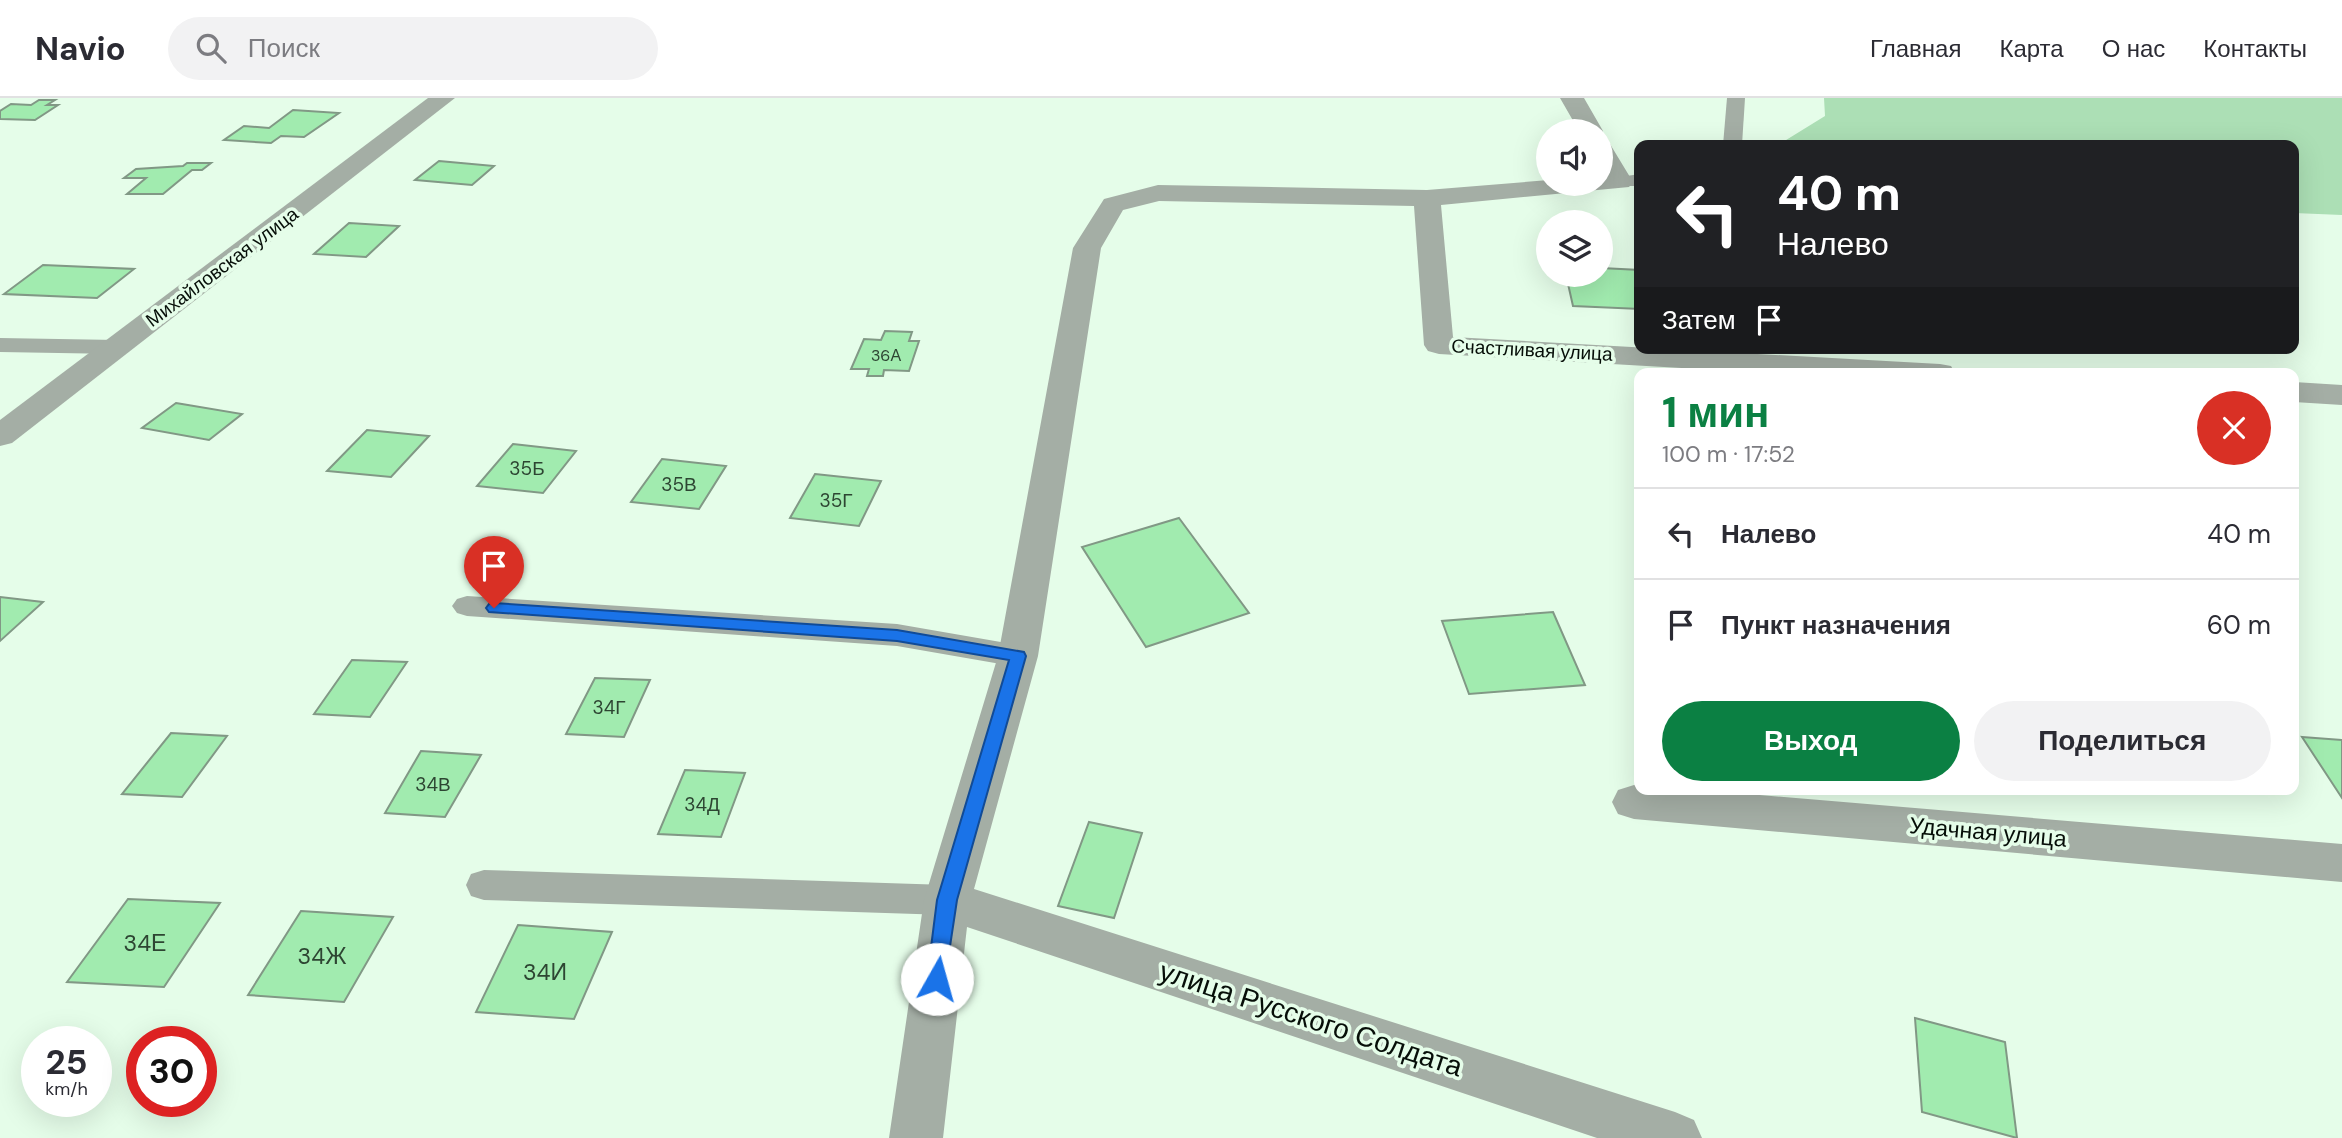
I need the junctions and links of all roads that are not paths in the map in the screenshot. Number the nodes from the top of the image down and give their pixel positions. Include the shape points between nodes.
1 (443, 98) edge
2 (1572, 98) edge
3 (1736, 98) edge
4 (1584, 119) edge
5 (1733, 140) edge
6 (1613, 162) edge
7 (1630, 181) edge
8 (1427, 198) junction
9 (0, 345) edge
10 (117, 346) junction
11 (1850, 368) edge
12 (2299, 392) edge
13 (2342, 395) edge
14 (0, 436) edge
15 (467, 606) dead end
16 (1018, 656) junction
17 (1634, 802) dead end
18 (2342, 863) edge
19 (485, 885) dead end
20 (947, 900) junction
21 (916, 1138) edge
22 (1675, 1138) edge

1 - 10 street, Михайловская улица
2 - 4 street
3 - 5 lane
6 - 7 street
7 - 8 street
8 - 11 street, Счастливая улица via 1438,345
8 - 16 street via 1158,193 1113,205 1087,248
9 - 10 lane
10 - 14 street, Михайловская улица
12 - 13 street
15 - 16 lane via 897,635
16 - 20 street
17 - 18 street, Удачная улица
19 - 20 lane
20 - 21 street
20 - 22 street, улица Русского Солдата

